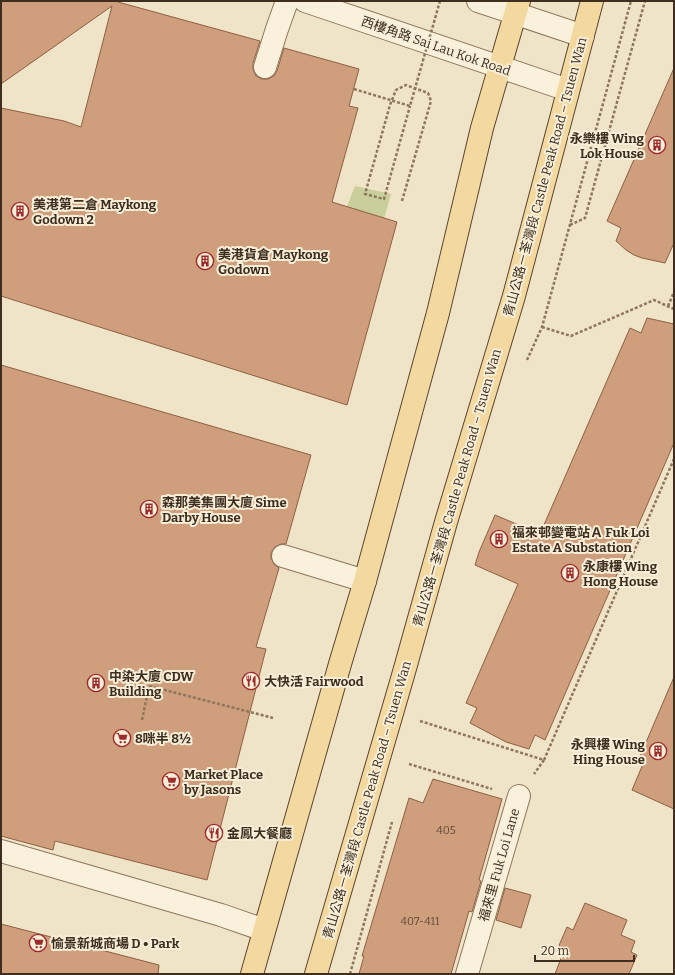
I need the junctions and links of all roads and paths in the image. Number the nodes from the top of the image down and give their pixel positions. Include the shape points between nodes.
1 (287, 1) edge
2 (305, 1) edge
3 (440, 1) edge
4 (478, 1) edge
5 (592, 1) edge
6 (630, 1) edge
7 (645, 1) edge
8 (517, 7) edge
9 (583, 36) junction
10 (265, 67) dead end
11 (499, 67) junction
12 (354, 89) dead end
13 (568, 90) junction
14 (410, 106) junction
15 (402, 201) dead end
16 (570, 225) junction
17 (674, 292) edge
18 (668, 306) junction
19 (674, 309) edge
20 (674, 459) edge
21 (283, 556) dead end
22 (365, 581) junction
23 (274, 718) dead end
24 (142, 720) dead end
25 (417, 728) dead end
26 (410, 757) dead end
27 (544, 760) junction
28 (519, 796) junction
29 (394, 817) dead end
30 (1, 851) edge
31 (264, 930) junction
32 (252, 974) edge
33 (316, 974) edge
34 (350, 974) edge
35 (467, 974) edge

1 - 10 street
2 - 11 street, 西樓角路 Sai Lau Kok Road
3 - 14 path, bridge
4 - 8 street
5 - 9 main road, 青山公路－荃灣段 Castle Peak Road – Tsuen Wan
6 - 16 path
7 - 16 path via 585,218
8 - 9 street
8 - 11 main road
9 - 13 main road, 青山公路－荃灣段 Castle Peak Road – Tsuen Wan
11 - 13 street, 西樓角路 Sai Lau Kok Road
11 - 22 main road via 438,313
12 - 14 path, bridge
13 - 33 main road, 青山公路－荃灣段 Castle Peak Road – Tsuen Wan via 514,296
14 - 15 path, bridge via 384,199 365,194 390,105 396,90 406,85 428,93 431,101
16 - 18 path via 542,327 572,336 654,300
17 - 18 path
18 - 19 path
20 - 27 path
21 - 22 street
22 - 31 main road
23 - 24 path via 149,686
25 - 27 path via 419,721
26 - 28 path, 福來里 Fuk Loi Lane via 408,764
27 - 28 path
28 - 35 street, 福來里 Fuk Loi Lane
29 - 34 path
30 - 31 street
31 - 32 main road

